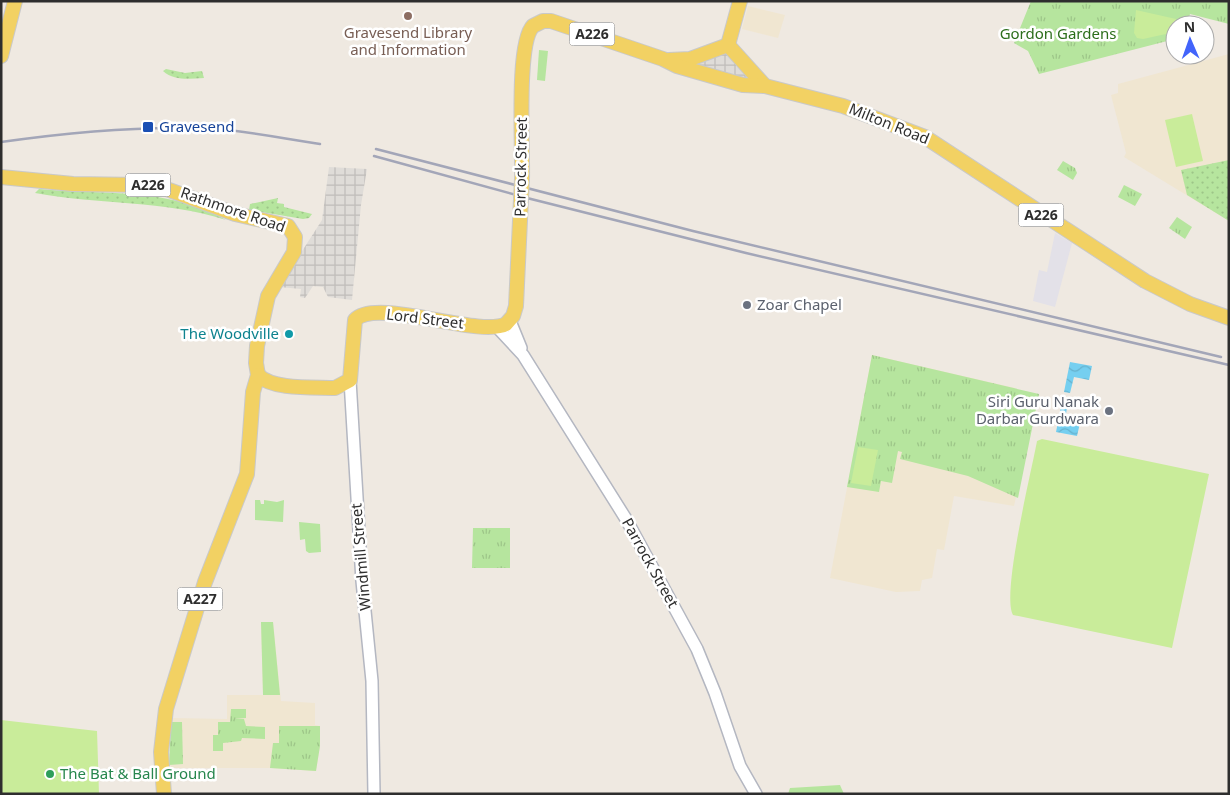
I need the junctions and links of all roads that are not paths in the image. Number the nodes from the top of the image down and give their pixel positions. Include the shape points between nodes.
1 (740, 1) edge
2 (15, 2) edge
3 (543, 21) joint
4 (728, 45) junction
5 (1, 56) edge
6 (663, 59) junction
7 (765, 86) junction
8 (1, 177) edge
9 (1229, 318) edge
10 (355, 320) joint
11 (510, 321) junction
12 (496, 326) junction
13 (523, 355) junction
14 (258, 375) junction
15 (350, 380) junction
16 (276, 384) junction
17 (253, 408) junction
18 (753, 789) edge
19 (164, 794) edge
20 (374, 794) edge

1 - 4 main road
2 - 5 main road
3 - 6 main road, Milton Road / A226 via 566,25
3 - 11 main road, Parrock Street / A226, bridge via 530,28 523,51 522,179 516,306
4 - 6 main road, A226 via 690,59
4 - 7 main road
6 - 7 main road, Milton Road / A226 via 743,85
7 - 9 main road, Milton Road / A226 via 843,106 925,137 1145,281 1190,304
8 - 14 main road, Rathmore Road / A226 via 161,187 236,214 288,226 295,236 294,252 271,290 264,310 257,346
10 - 12 main road, Lord Street via 373,313
10 - 15 main road, Windmill Street
11 - 12 main road
11 - 13 street, Parrock Street
12 - 13 street, Parrock Street
13 - 18 street, Parrock Street via 616,502 698,649 736,758
14 - 16 main road
14 - 17 main road, A227
15 - 16 main road via 335,388
15 - 20 street, Windmill Street via 362,581 372,680
16 - 17 main road, A227 via 262,390
17 - 19 main road, A227 via 247,474 205,582 166,709 162,752

